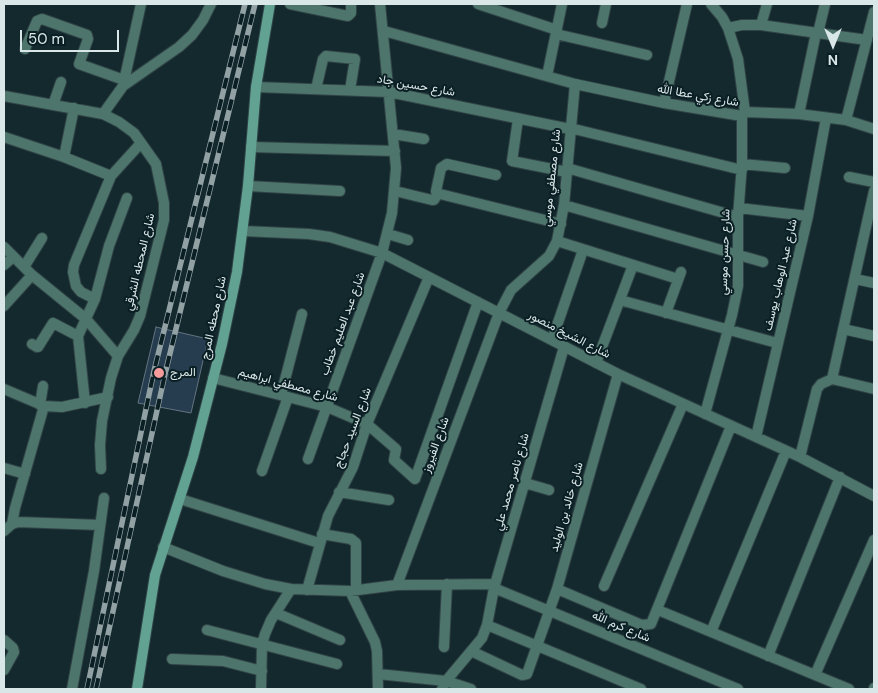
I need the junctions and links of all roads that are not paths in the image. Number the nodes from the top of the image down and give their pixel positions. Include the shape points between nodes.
1 (141, 4) edge
2 (210, 4) edge
3 (270, 4) edge
4 (290, 4) edge
5 (351, 4) edge
6 (380, 4) edge
7 (478, 4) edge
8 (562, 4) edge
9 (606, 4) edge
10 (687, 4) edge
11 (712, 4) edge
12 (767, 4) edge
13 (825, 4) edge
14 (874, 12) edge
15 (602, 23) dead end
16 (761, 25) junction
17 (728, 28) junction
18 (384, 31) junction
19 (556, 32) junction
20 (817, 33) junction
21 (867, 40) junction
22 (25, 49) dead end
23 (647, 55) dead end
24 (547, 76) junction
25 (61, 82) dead end
26 (124, 83) junction
27 (575, 84) junction
28 (256, 87) junction
29 (316, 89) junction
30 (350, 90) junction
31 (389, 92) junction
32 (4, 96) edge
33 (664, 102) junction
34 (53, 105) junction
35 (74, 108) junction
36 (103, 114) junction
37 (744, 114) junction
38 (799, 114) junction
39 (518, 118) junction
40 (826, 118) junction
41 (846, 120) junction
42 (570, 129) junction
43 (874, 129) edge
44 (393, 134) junction
45 (4, 137) edge
46 (424, 139) dead end
47 (141, 143) junction
48 (251, 147) junction
49 (395, 151) junction
50 (64, 157) junction
51 (742, 167) junction
52 (785, 168) dead end
53 (567, 170) junction
54 (496, 175) dead end
55 (111, 176) junction
56 (849, 176) dead end
57 (874, 182) edge
58 (248, 186) junction
59 (340, 191) dead end
60 (395, 191) junction
61 (874, 191) edge
62 (437, 194) junction
63 (127, 198) dead end
64 (564, 205) junction
65 (739, 213) junction
66 (808, 216) junction
67 (561, 224) junction
68 (243, 231) junction
69 (870, 232) edge
70 (388, 234) junction
71 (42, 238) dead end
72 (408, 240) dead end
73 (556, 241) junction
74 (4, 247) edge
75 (583, 250) junction
76 (382, 253) junction
77 (738, 256) junction
78 (13, 257) junction
79 (763, 262) dead end
80 (4, 265) edge
81 (633, 265) junction
82 (24, 267) junction
83 (32, 275) junction
84 (429, 277) junction
85 (855, 279) junction
86 (874, 283) edge
87 (95, 299) junction
88 (620, 300) junction
89 (478, 302) junction
90 (4, 306) edge
91 (666, 312) junction
92 (498, 313) junction
93 (302, 314) dead end
94 (86, 319) junction
95 (843, 329) junction
96 (728, 330) junction
97 (78, 336) junction
98 (874, 336) edge
99 (552, 340) junction
100 (777, 343) junction
101 (32, 344) dead end
102 (564, 347) junction
103 (118, 356) junction
104 (596, 363) junction
105 (618, 374) junction
106 (213, 378) junction
107 (832, 379) junction
108 (43, 386) dead end
109 (874, 389) edge
110 (4, 390) edge
111 (285, 396) junction
112 (108, 397) junction
113 (85, 403) junction
114 (683, 404) junction
115 (42, 406) junction
116 (327, 407) junction
117 (705, 414) junction
118 (367, 424) junction
119 (732, 426) junction
120 (756, 437) junction
121 (786, 451) junction
122 (800, 457) junction
123 (308, 459) dead end
124 (4, 468) edge
125 (101, 469) dead end
126 (262, 471) dead end
127 (25, 474) junction
128 (840, 477) junction
129 (525, 482) junction
130 (549, 490) dead end
131 (339, 492) junction
132 (874, 496) edge
133 (104, 498) dead end
134 (180, 499) junction
135 (389, 500) dead end
136 (100, 525) junction
137 (8, 528) edge
138 (320, 538) junction
139 (874, 540) edge
140 (163, 547) junction
141 (448, 584) junction
142 (397, 585) junction
143 (495, 586) junction
144 (604, 586) dead end
145 (291, 589) junction
146 (557, 589) junction
147 (307, 590) junction
148 (353, 590) junction
149 (658, 610) junction
150 (550, 611) junction
151 (276, 613) junction
152 (487, 625) junction
153 (206, 630) dead end
154 (711, 632) junction
155 (4, 640) edge
156 (340, 640) dead end
157 (262, 644) junction
158 (537, 647) junction
159 (444, 648) dead end
160 (471, 651) junction
161 (768, 656) junction
162 (172, 659) dead end
163 (337, 664) dead end
164 (4, 670) edge
165 (262, 671) junction
166 (378, 674) junction
167 (815, 675) junction
168 (444, 685) edge
169 (72, 689) edge
170 (138, 689) edge
171 (261, 689) edge
172 (378, 689) edge
173 (471, 689) edge
174 (642, 689) edge
175 (738, 689) edge
176 (849, 689) edge

1 - 26 street
2 - 26 street via 203,20 179,47
3 - 28 main road, شارع محطه المرج
4 - 5 street via 348,16
6 - 18 street, شارع عبد العليم خطاب
7 - 19 street
8 - 19 street
9 - 15 street
10 - 33 street
11 - 17 street, شارع حسن موسي
12 - 16 street
13 - 20 street
14 - 21 street
16 - 17 street
16 - 20 street
17 - 37 street, شارع حسن موسي via 738,59
18 - 24 street, شارع زكي عطا الله
18 - 31 street, شارع عبد العليم خطاب
19 - 23 street
19 - 24 street
20 - 21 street
20 - 38 street
21 - 41 street
22 - 26 street via 38,20 42,19 87,35 80,65
24 - 27 street, شارع زكي عطا الله
25 - 34 street
26 - 36 street
27 - 33 street, شارع زكي عطا الله
27 - 42 street, شارع مصطفي موسي
28 - 29 street, شارع حسين جاد
28 - 48 main road, شارع محطه المرج
29 - 30 street, شارع حسين جاد
29 - 30 street via 326,56 355,59
30 - 31 street, شارع حسين جاد
31 - 39 street, شارع حسين جاد
31 - 44 street, شارع عبد العليم خطاب
32 - 34 street, شارع المحطه الشرقي
33 - 37 street, شارع زكي عطا الله
34 - 35 street, شارع المحطه الشرقي
35 - 36 street, شارع المحطه الشرقي
35 - 50 street
36 - 47 street, شارع المحطه الشرقي via 134,133
37 - 38 street, شارع زكي عطا الله
37 - 51 street, شارع حسن موسي
38 - 40 street, شارع زكي عطا الله
39 - 42 street, شارع حسين جاد
39 - 53 street via 512,161
40 - 41 street, شارع زكي عطا الله
40 - 66 street, شارع عبد الوهاب يوسف
41 - 43 street, شارع زكي عطا الله
42 - 51 street, شارع حسين جاد
42 - 53 street, شارع مصطفي موسي
44 - 46 street
44 - 49 street, شارع عبد العليم خطاب
45 - 50 street
47 - 55 street
47 - 103 street, شارع المحطه الشرقي via 156,164 164,220 140,316
48 - 49 street
48 - 58 main road, شارع محطه المرج
49 - 60 street, شارع عبد العليم خطاب
50 - 55 street
51 - 52 street, شارع حسين جاد
51 - 65 street, شارع حسن موسي
53 - 64 street, شارع مصطفي موسي
53 - 65 street
54 - 62 street via 446,164 441,168
55 - 87 street via 73,272 76,286
56 - 57 street
58 - 59 street
58 - 68 main road, شارع محطه المرج
60 - 62 street via 432,200
60 - 70 street, شارع عبد العليم خطاب
61 - 69 street
62 - 67 street
63 - 87 street via 109,246
64 - 67 street, شارع مصطفي موسي
64 - 77 street
65 - 66 street
65 - 77 street, شارع حسن موسي
66 - 100 street, شارع عبد الوهاب يوسف
67 - 73 street, شارع مصطفي موسي
68 - 76 street, شارع الشيخ منصور via 323,236
68 - 106 main road, شارع محطه المرج
69 - 85 street
70 - 72 street
70 - 76 street, شارع عبد العليم خطاب
71 - 82 street
73 - 75 street
73 - 92 street, شارع مصطفي موسي via 549,256 511,290
74 - 78 street
75 - 81 street
75 - 99 street
76 - 84 street, شارع الشيخ منصور
76 - 116 street, شارع عبد العليم خطاب
77 - 79 street
77 - 96 street, شارع حسن موسي via 737,293
78 - 80 street
78 - 82 street
81 - 88 street
81 - 91 street via 680,276
82 - 83 street
83 - 90 street
83 - 94 street
84 - 89 street, شارع الشيخ منصور
84 - 118 street, شارع السيد حجاج
85 - 86 street
85 - 95 street
87 - 94 street
88 - 91 street
88 - 104 street
89 - 92 street, شارع الشيخ منصور
89 - 118 street, شارع مصطفي ابراهيم via 415,479 394,460 396,450
91 - 96 street
92 - 99 street, شارع الشيخ منصور
92 - 142 street, شارع الفيروز
93 - 111 street
94 - 97 street
94 - 103 street
95 - 98 street
95 - 107 street
96 - 100 street
96 - 117 street, شارع حسن موسي
97 - 101 street via 53,323 38,346
97 - 113 street
99 - 102 street, شارع الشيخ منصور
100 - 120 street, شارع عبد الوهاب يوسف
102 - 104 street, شارع الشيخ منصور
102 - 129 street, شارع ناصر محمد علي
103 - 112 street, شارع المحطه الشرقي
104 - 105 street, شارع الشيخ منصور
105 - 114 street, شارع الشيخ منصور
105 - 146 street, شارع خالد بن الوليد
106 - 111 street, شارع مصطفي ابراهيم
106 - 134 main road, شارع محطه المرج
107 - 109 street
107 - 122 street via 817,389
108 - 115 street
110 - 115 street
111 - 116 street, شارع مصطفي ابراهيم
111 - 126 street
112 - 113 street
112 - 125 street, شارع المحطه الشرقي via 102,421
113 - 115 street
114 - 117 street, شارع الشيخ منصور
114 - 144 street
115 - 127 street
116 - 118 street, شارع مصطفي ابراهيم
116 - 123 street, شارع عبد العليم خطاب
117 - 119 street, شارع الشيخ منصور
118 - 131 street, شارع السيد حجاج via 356,460
119 - 120 street, شارع الشيخ منصور
119 - 149 street
120 - 121 street, شارع الشيخ منصور
121 - 122 street, شارع الشيخ منصور
121 - 154 street
122 - 128 street, شارع الشيخ منصور
124 - 127 street
127 - 137 street
128 - 132 street, شارع الشيخ منصور
128 - 161 street
129 - 130 street
129 - 143 street, شارع ناصر محمد علي
131 - 135 street
131 - 138 street, شارع السيد حجاج
133 - 136 street
134 - 138 street
134 - 140 main road, شارع محطه المرج
136 - 137 street via 25,522
136 - 169 street
138 - 147 street, شارع السيد حجاج
138 - 148 street via 356,542
139 - 167 street
140 - 145 street via 223,571
140 - 170 main road, شارع محطه المرج via 155,575
141 - 142 street
141 - 143 street
141 - 159 street
142 - 148 street
143 - 150 street, شارع كرم الله
143 - 152 street, شارع ناصر محمد علي
145 - 147 street
145 - 151 street
146 - 149 street via 647,626
146 - 150 street, شارع خالد بن الوليد
147 - 148 street
148 - 166 street via 375,642
149 - 154 street
150 - 158 street, شارع خالد بن الوليد
150 - 175 street, شارع كرم الله
151 - 156 street
151 - 157 street
152 - 158 street
152 - 160 street, شارع ناصر محمد علي via 482,638
153 - 157 street
154 - 161 street
155 - 164 street via 14,652
157 - 163 street
157 - 165 street
158 - 160 street, شارع خالد بن الوليد via 525,676
158 - 174 street
160 - 168 street, شارع ناصر محمد علي
161 - 167 street
162 - 165 street via 223,661
165 - 171 street
166 - 168 street
166 - 172 street
167 - 176 street
168 - 173 street

